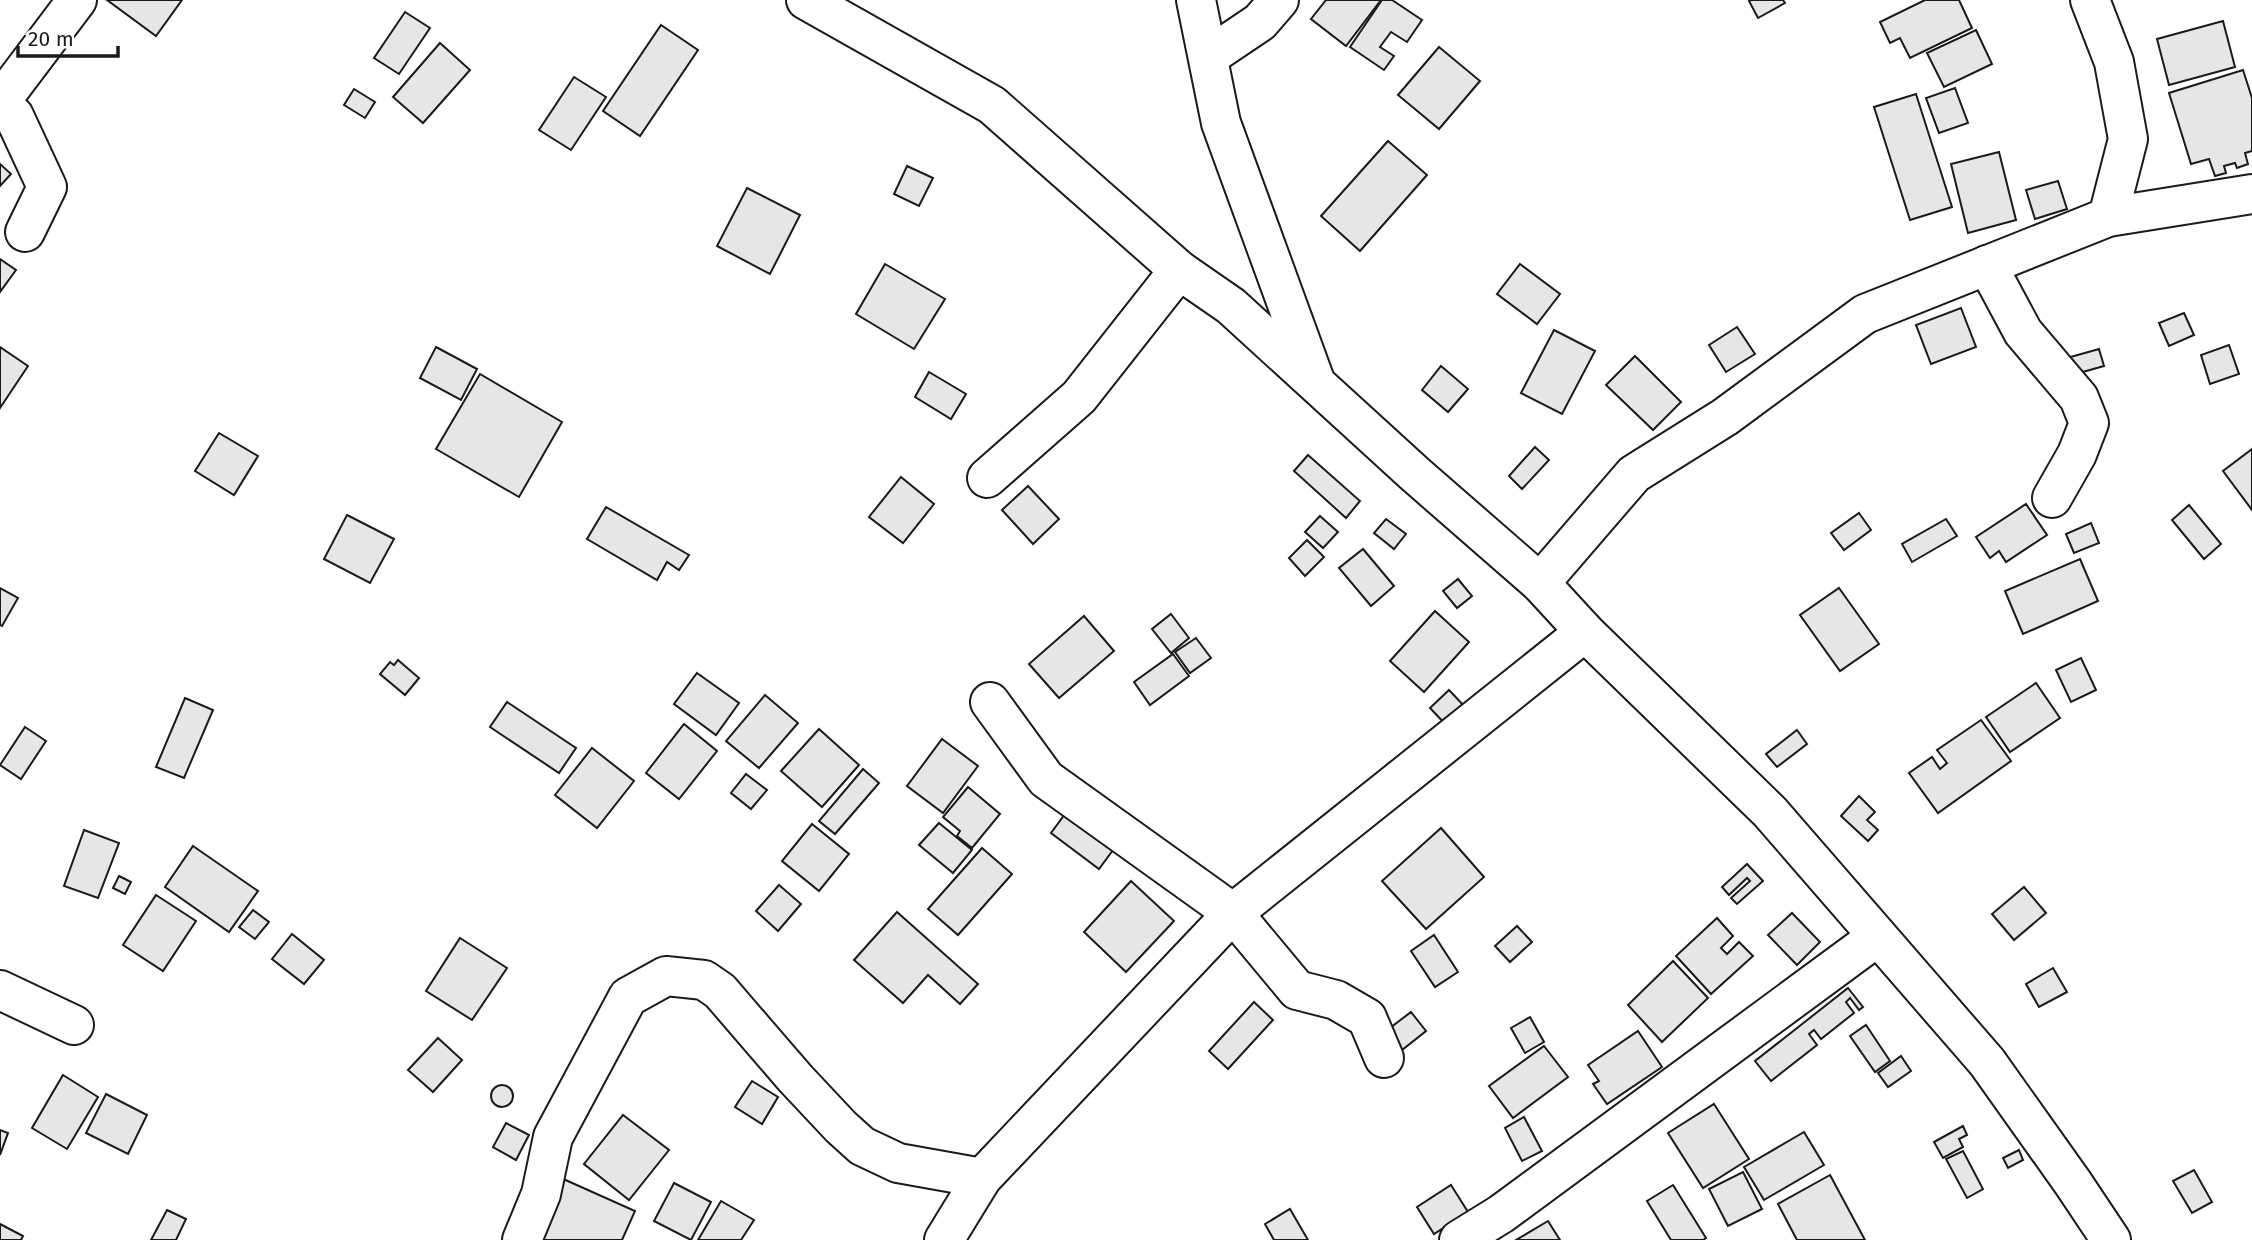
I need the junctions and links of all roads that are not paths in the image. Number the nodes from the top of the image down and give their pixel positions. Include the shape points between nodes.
1 (77, 0) edge
2 (806, 0) edge
3 (1196, 0) edge
4 (1279, 0) edge
5 (2090, 0) edge
6 (1208, 57) junction
7 (0, 102) edge
8 (2252, 194) edge
9 (2108, 216) junction
10 (25, 232) dead end
11 (1987, 265) junction
12 (1179, 270) junction
13 (1317, 385) junction
14 (987, 478) dead end
15 (2052, 498) dead end
16 (1540, 583) junction
17 (1585, 632) junction
18 (990, 702) dead end
19 (1233, 913) junction
20 (1877, 937) junction
21 (0, 990) edge
22 (74, 1026) dead end
23 (1384, 1058) dead end
24 (982, 1178) junction
25 (522, 1240) edge
26 (944, 1240) edge
27 (1459, 1240) edge
28 (2111, 1240) edge

1 - 7 street
2 - 12 street via 992,105
3 - 6 street
4 - 6 street via 1260,22
5 - 9 street via 2114,62 2128,139
6 - 13 street via 1221,123
7 - 10 street via 14,116 47,187
8 - 9 street
9 - 11 street
11 - 15 street via 2023,332 2080,398 2089,423
11 - 16 street via 1865,314 1725,417 1634,474
12 - 13 street via 1231,306
12 - 14 street via 1079,397
13 - 16 street
16 - 17 street
17 - 19 street
17 - 20 street via 1770,813
18 - 19 street via 1046,779
19 - 23 street via 1297,990 1336,1000 1367,1018
19 - 24 street
20 - 27 street via 1501,1214
20 - 28 street via 1987,1062
21 - 22 street
24 - 25 street via 898,1163 862,1146 720,991 704,980 666,976 628,997 553,1137 541,1194
24 - 26 street

